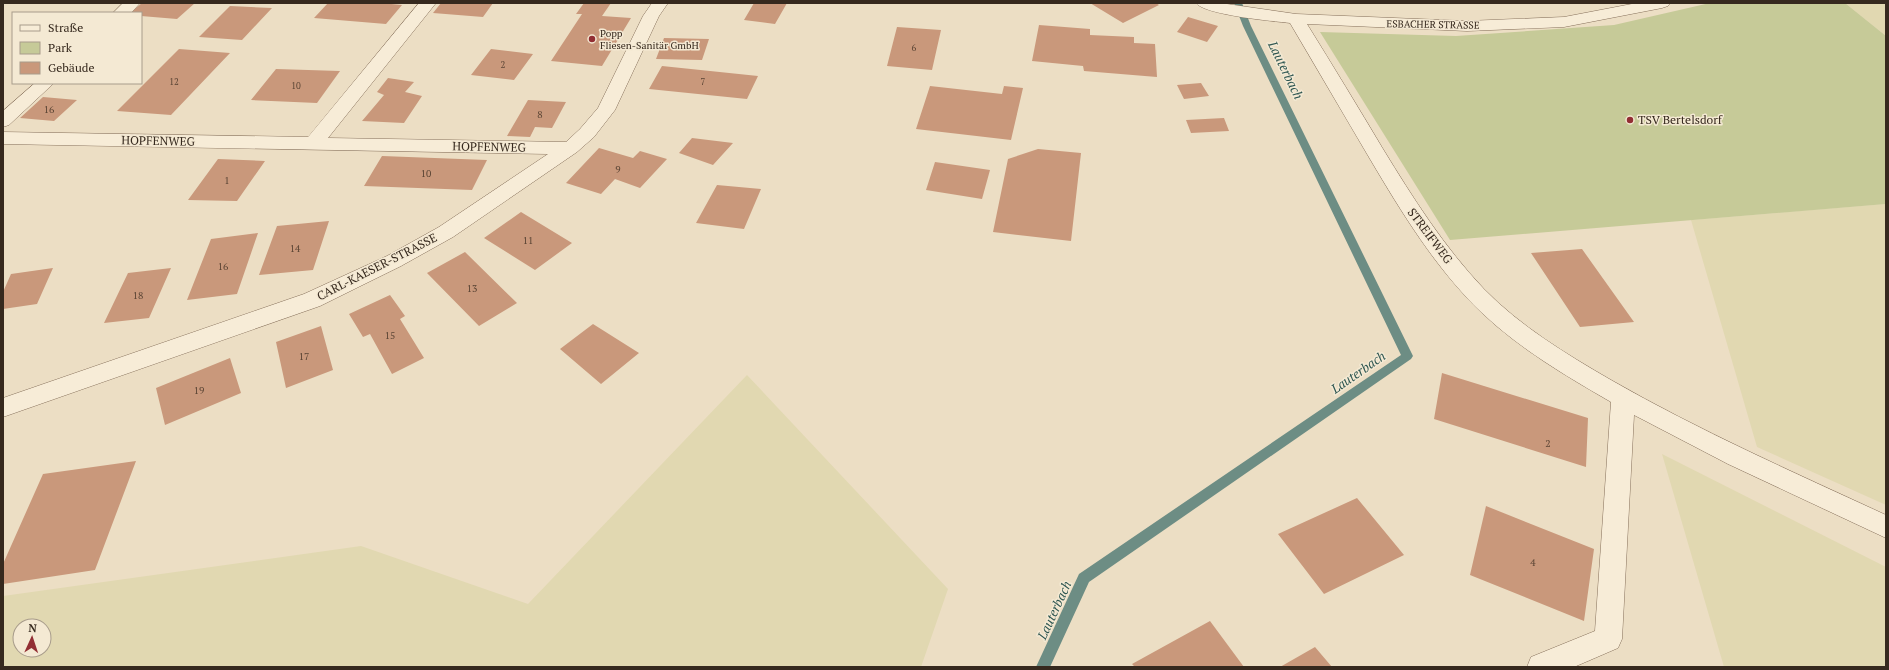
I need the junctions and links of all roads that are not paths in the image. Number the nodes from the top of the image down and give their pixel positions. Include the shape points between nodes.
1 (132, 3) edge
2 (428, 3) edge
3 (660, 3) edge
4 (1662, 3) edge
5 (1211, 5) edge
6 (122, 12) edge
7 (1296, 19) junction
8 (44, 84) edge
9 (3, 121) edge
10 (3, 138) edge
11 (313, 144) junction
12 (570, 148) junction
13 (1623, 398) junction
14 (3, 408) edge
15 (1886, 527) edge
16 (1541, 667) edge

1 - 6 street
2 - 11 street
3 - 12 street, CARL-KAESER-STRASSE via 651,16 606,110 588,133
4 - 7 street, ESBACHER STRASSE via 1564,22 1530,24 1466,26
5 - 7 street, ESBACHER STRASSE
7 - 13 street, STREIFWEG via 1411,212 1438,250 1478,296 1509,323 1559,359
8 - 9 street
10 - 11 street, HOPFENWEG
11 - 12 street, HOPFENWEG
12 - 14 street, CARL-KAESER-STRASSE via 446,232 394,261 312,300
13 - 15 street, STREIFWEG via 1694,437
13 - 16 street via 1608,640

